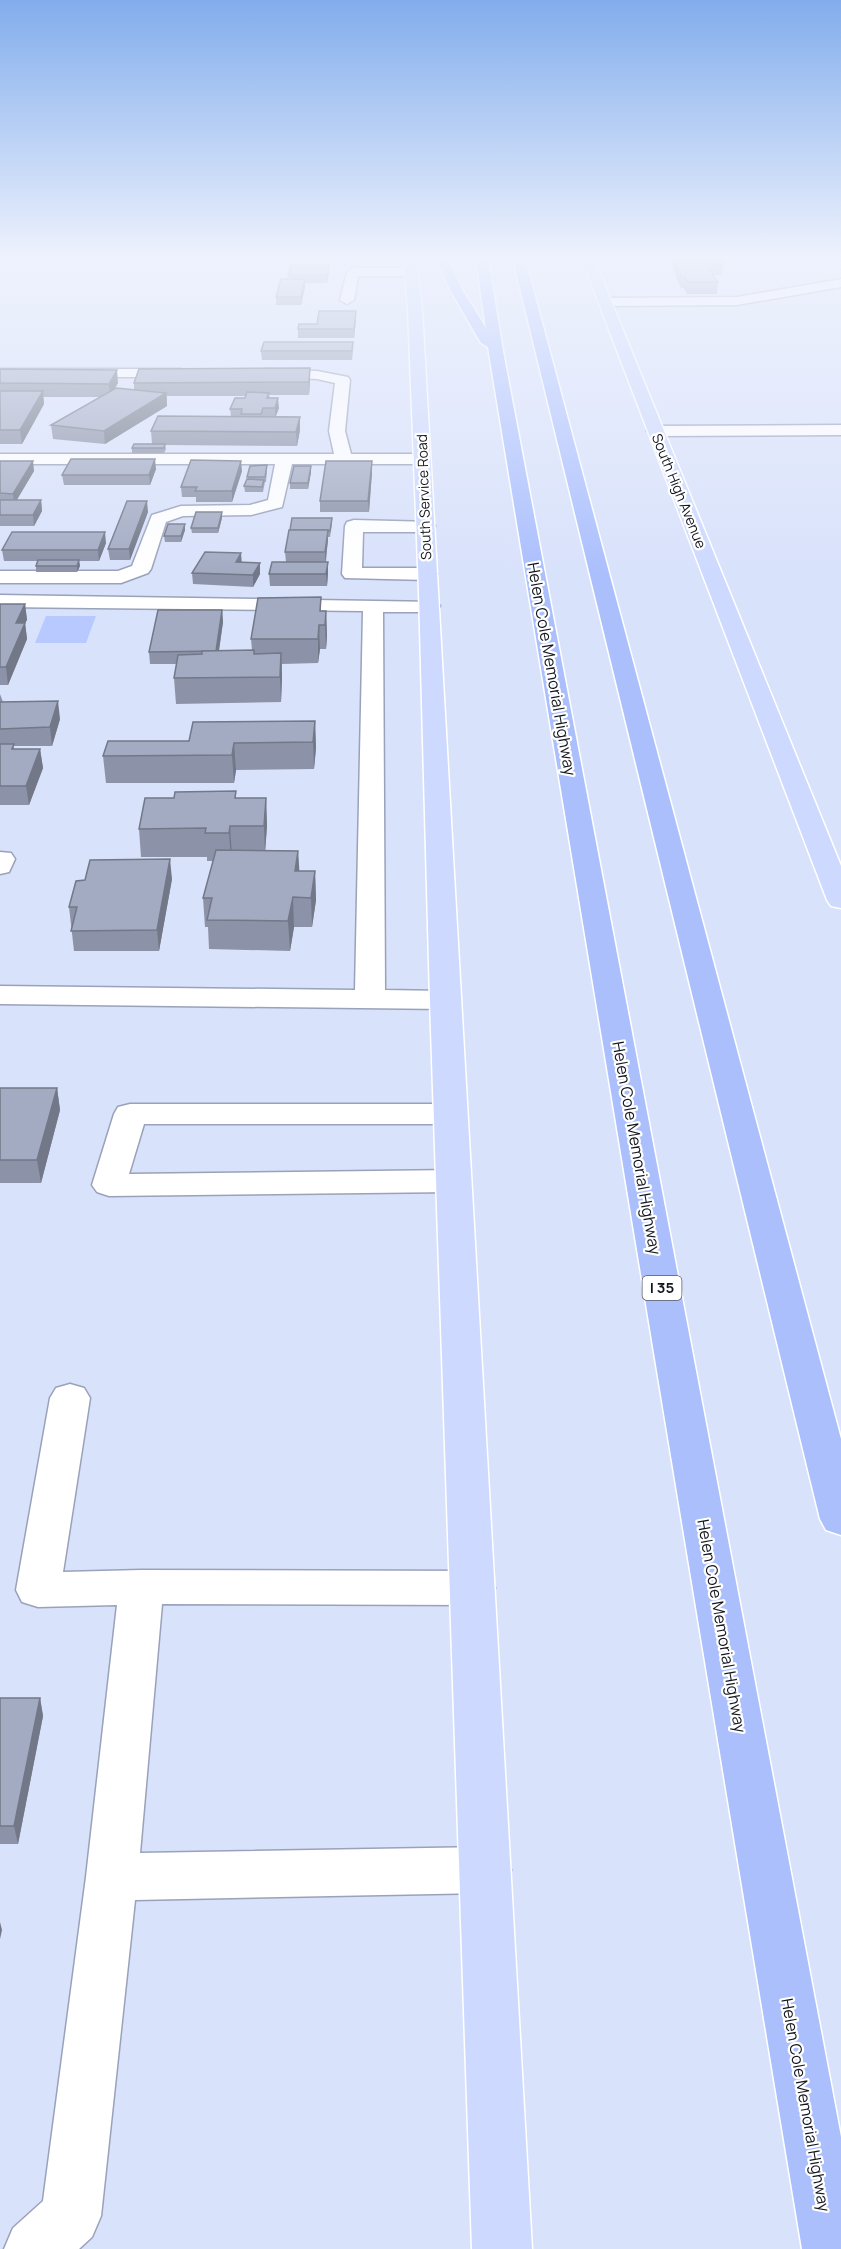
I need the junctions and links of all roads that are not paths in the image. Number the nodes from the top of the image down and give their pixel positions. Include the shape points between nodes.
1 (417, 364) edge
2 (497, 364) edge
3 (550, 364) edge
4 (629, 364) edge
5 (0, 373) edge
6 (198, 374) edge
7 (245, 374) edge
8 (655, 430) junction
9 (841, 430) edge
10 (0, 459) edge
11 (285, 459) junction
12 (344, 459) junction
13 (422, 459) junction
14 (426, 526) junction
15 (0, 577) edge
16 (429, 591) junction
17 (0, 601) edge
18 (373, 606) junction
19 (841, 900) edge
20 (0, 995) edge
21 (370, 999) junction
22 (445, 1000) junction
23 (451, 1114) junction
24 (454, 1181) junction
25 (70, 1398) dead end
26 (841, 1519) edge
27 (141, 1587) junction
28 (473, 1588) junction
29 (485, 1870) junction
30 (112, 1877) junction
31 (819, 2178) junction
32 (34, 2249) edge
33 (502, 2249) edge
34 (814, 2249) edge
35 (832, 2249) edge

1 - 13 main road, South Service Road
2 - 31 highway, Helen Cole Memorial Highway / I 35
3 - 26 highway
4 - 8 main road, South High Avenue
5 - 6 street
7 - 12 street via 317,375 343,380 337,431
8 - 9 street
8 - 19 main road, South High Avenue
10 - 11 street
11 - 12 street
11 - 15 street via 276,503 251,510 181,511 158,519 141,569 121,577
12 - 13 street
13 - 14 main road, South Service Road
14 - 16 main road, South Service Road
14 - 16 street via 354,526 352,574
16 - 18 street
16 - 22 main road, South Service Road
17 - 18 street
18 - 21 street
20 - 21 street
21 - 22 street
22 - 23 main road, South Service Road
23 - 24 main road, South Service Road
23 - 24 street via 130,1114 109,1185
24 - 28 main road, South Service Road
25 - 27 street via 38,1590
27 - 28 street
27 - 30 street
28 - 29 main road, South Service Road
29 - 30 street
29 - 33 main road, South Service Road
30 - 32 street via 71,2216
31 - 34 highway
31 - 35 highway, Helen Cole Memorial Highway / I 35

